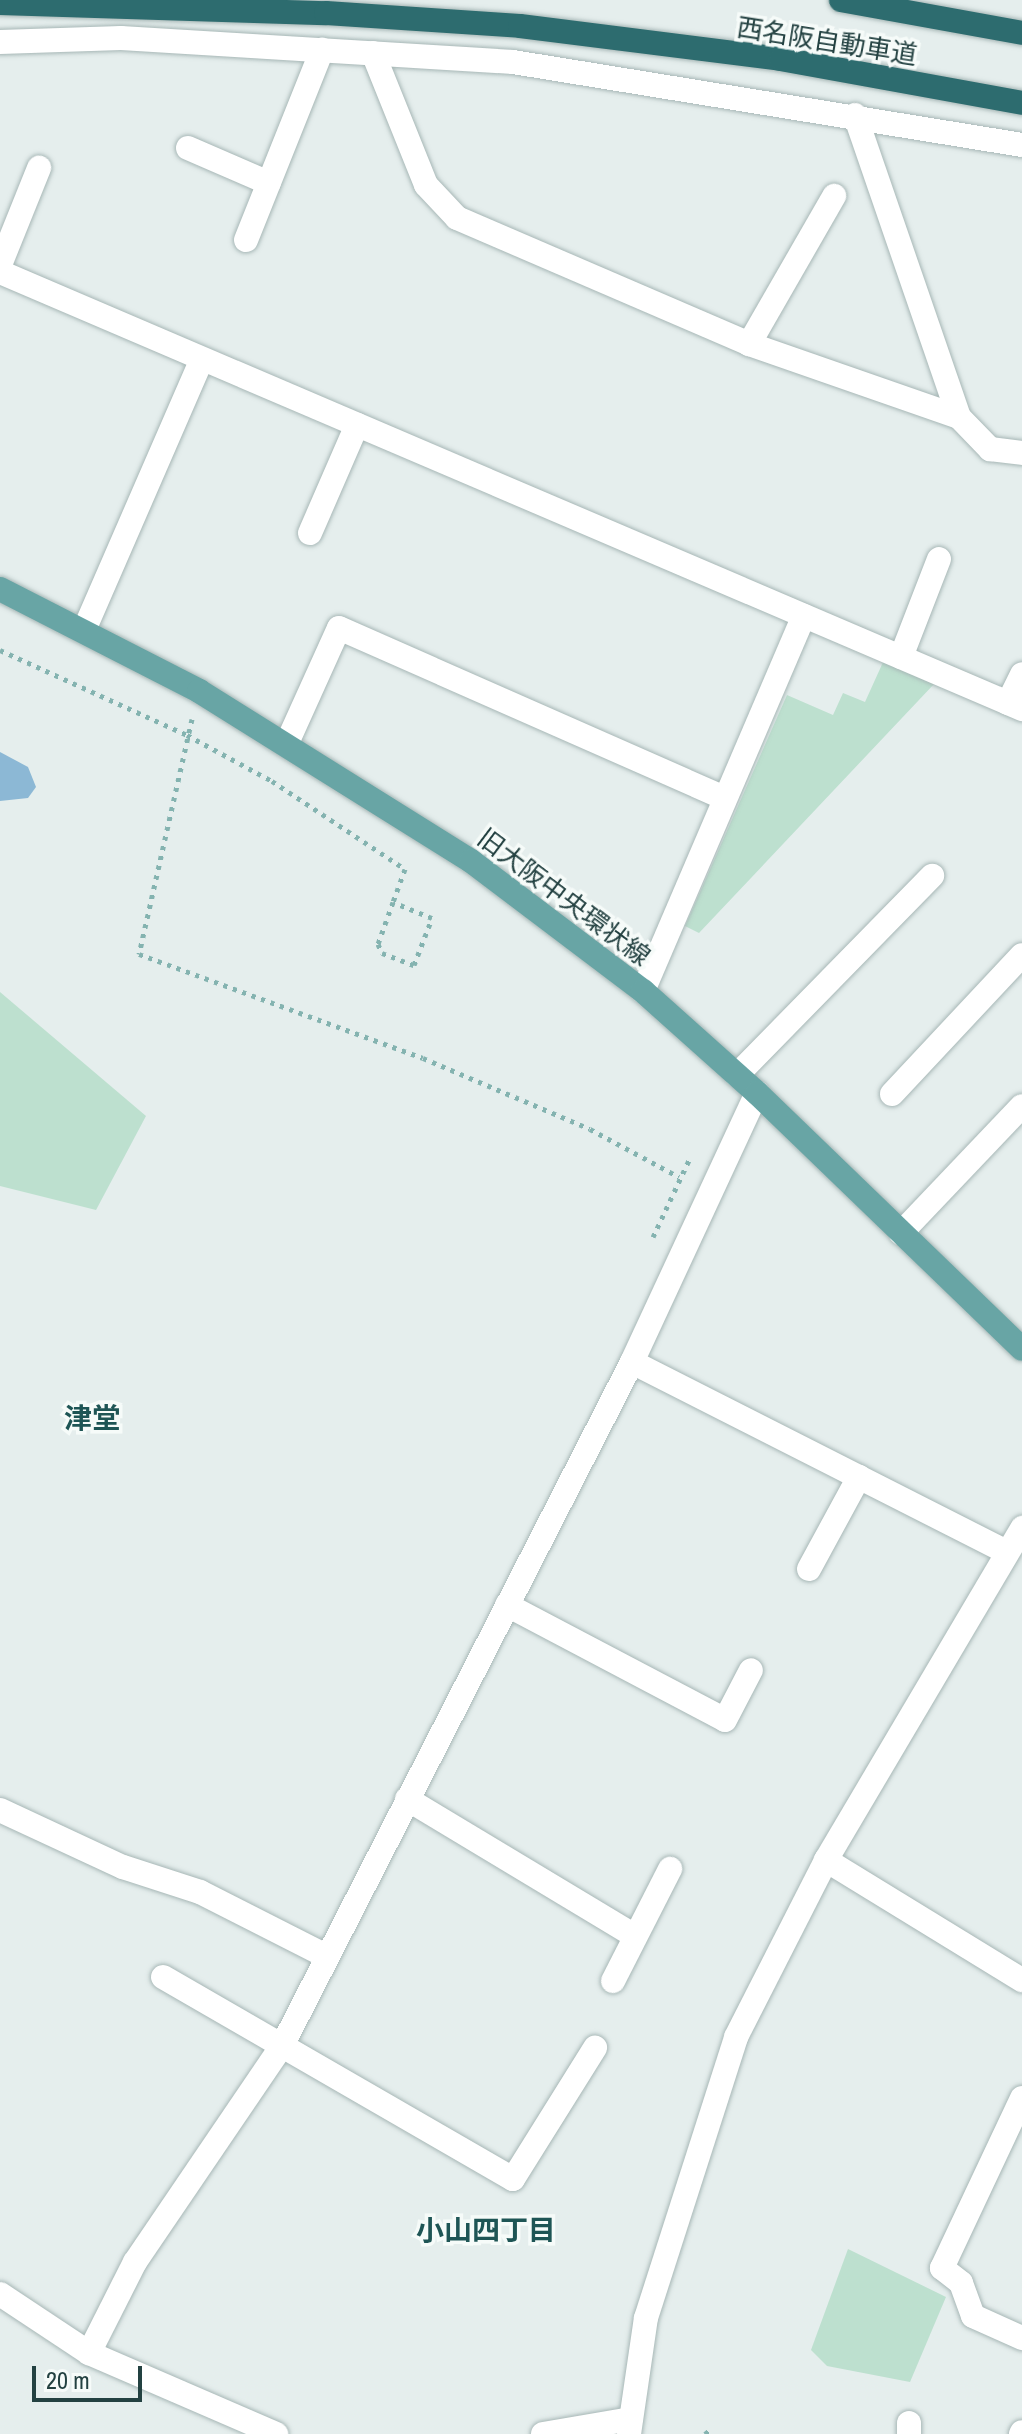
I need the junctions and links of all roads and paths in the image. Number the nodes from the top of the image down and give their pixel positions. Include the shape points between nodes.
1 (841, 0) edge
2 (0, 3) edge
3 (1022, 33) edge
4 (0, 42) edge
5 (322, 50) junction
6 (373, 53) junction
7 (1022, 103) edge
8 (855, 115) junction
9 (1022, 145) edge
10 (188, 148) dead end
11 (39, 168) dead end
12 (269, 183) junction
13 (834, 196) dead end
14 (246, 240) dead end
15 (0, 265) edge
16 (0, 272) edge
17 (749, 344) junction
18 (202, 359) junction
19 (959, 417) junction
20 (357, 425) junction
21 (1022, 453) edge
22 (310, 533) dead end
23 (939, 559) dead end
24 (0, 589) edge
25 (804, 616) junction
26 (85, 628) junction
27 (0, 650) edge
28 (901, 657) junction
29 (1022, 674) edge
30 (199, 691) junction
31 (1015, 706) edge
32 (187, 735) junction
33 (287, 743) junction
34 (723, 797) junction
35 (932, 876) dead end
36 (393, 902) junction
37 (1022, 955) edge
38 (643, 991) junction
39 (737, 1075) junction
40 (757, 1093) junction
41 (892, 1094) dead end
42 (1022, 1106) edge
43 (679, 1177) dead end
44 (901, 1233) junction
45 (1022, 1349) edge
46 (632, 1362) junction
47 (859, 1477) junction
48 (1022, 1528) edge
49 (1007, 1552) junction
50 (809, 1569) dead end
51 (507, 1605) junction
52 (751, 1670) dead end
53 (407, 1799) junction
54 (0, 1810) edge
55 (826, 1860) junction
56 (670, 1869) dead end
57 (635, 1936) junction
58 (326, 1956) junction
59 (163, 1977) dead end
60 (1022, 1980) edge
61 (613, 1981) dead end
62 (283, 2044) junction
63 (595, 2048) dead end
64 (1022, 2098) edge
65 (0, 2294) edge
66 (1022, 2338) edge
67 (89, 2353) junction
68 (630, 2427) edge
69 (273, 2434) edge
70 (543, 2434) edge

1 - 3 highway, 西名阪自動車道
2 - 7 highway, 西名阪自動車道 via 326,13 520,26 781,59
4 - 5 street via 121,38
5 - 6 street
5 - 12 street
6 - 8 street via 513,62
6 - 17 street via 426,185 457,218
8 - 9 street
8 - 19 street
10 - 12 street
11 - 15 street
12 - 14 street
13 - 17 street
16 - 18 street
17 - 19 street
18 - 20 street
18 - 26 street
19 - 21 street via 990,449
20 - 22 street
20 - 25 street
23 - 28 street
24 - 26 main road, 旧大阪中央環状線
25 - 28 street
25 - 34 street
26 - 30 main road, 旧大阪中央環状線
27 - 32 path
28 - 31 street
29 - 31 street
30 - 32 path
30 - 33 main road, 旧大阪中央環状線
32 - 36 path via 272,781 405,869
32 - 43 path via 139,954 423,1058 590,1129
33 - 34 street via 339,628
33 - 38 main road, 旧大阪中央環状線 via 471,861
34 - 38 street
35 - 39 street
36 - 36 path via 432,918 414,965 382,953 378,944
37 - 41 street
38 - 39 main road, 旧大阪中央環状線
39 - 40 main road, 旧大阪中央環状線
40 - 44 main road, 旧大阪中央環状線
40 - 46 street
42 - 44 street
44 - 45 main road, 旧大阪中央環状線
46 - 47 street
46 - 51 street
47 - 49 street
47 - 50 street
48 - 49 street
49 - 55 street
51 - 52 street via 725,1720
51 - 53 street
53 - 57 street
53 - 58 street
54 - 58 street via 123,1867 200,1892
55 - 60 street
55 - 68 street via 736,2037 657,2274
56 - 57 street
57 - 61 street
58 - 62 street
59 - 62 street
62 - 63 street via 513,2179
62 - 67 street via 135,2262
64 - 66 street via 942,2268 961,2283 973,2316
65 - 67 street
67 - 69 street
68 - 70 street

